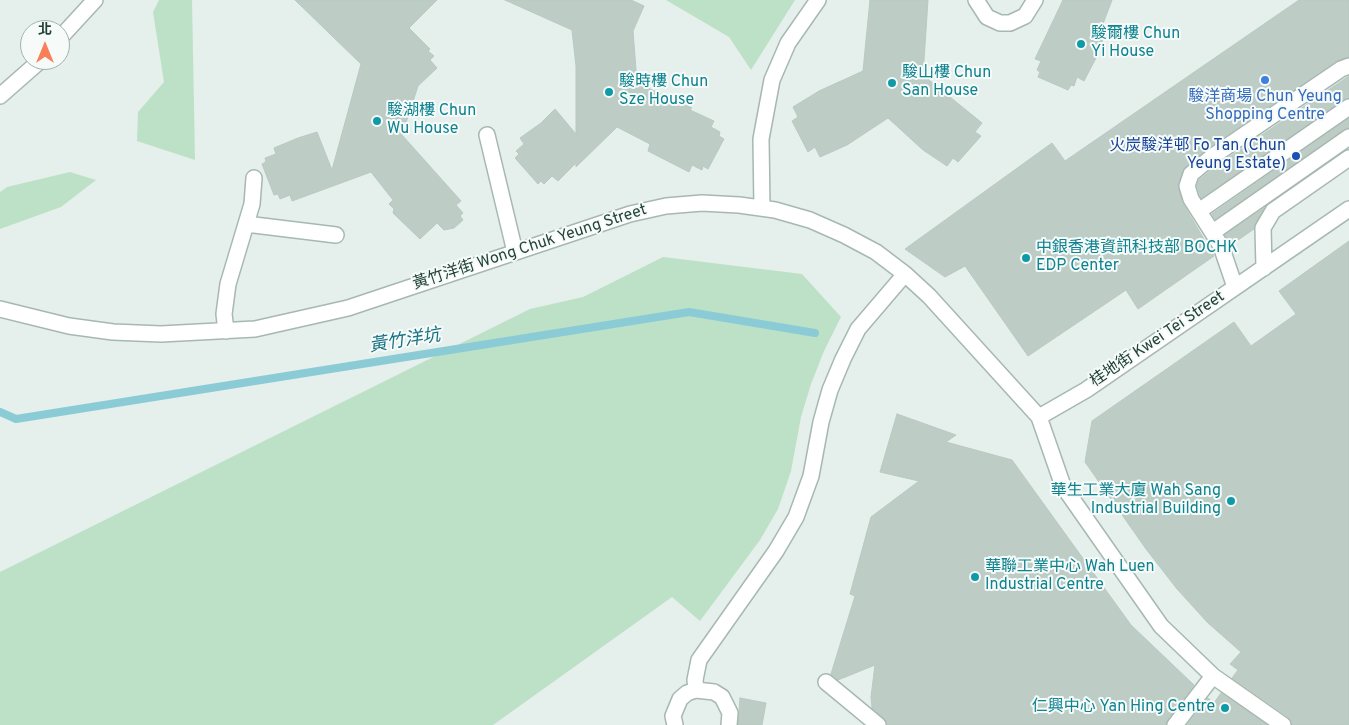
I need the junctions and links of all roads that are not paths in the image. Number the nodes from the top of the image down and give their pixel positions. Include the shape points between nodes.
1 (95, 0) edge
2 (818, 0) edge
3 (976, 0) edge
4 (1035, 0) edge
5 (70, 27) edge
6 (1349, 66) edge
7 (30, 70) edge
8 (0, 96) edge
9 (1349, 107) edge
10 (486, 135) dead end
11 (1349, 137) edge
12 (1349, 158) edge
13 (254, 178) dead end
14 (762, 208) junction
15 (1349, 209) edge
16 (1199, 211) junction
17 (246, 224) junction
18 (1213, 232) junction
19 (336, 235) dead end
20 (515, 252) junction
21 (1264, 268) junction
22 (905, 274) junction
23 (1235, 287) junction
24 (0, 309) edge
25 (226, 331) junction
26 (1039, 417) junction
27 (1213, 676) junction
28 (826, 682) dead end
29 (696, 690) junction
30 (674, 725) edge
31 (729, 725) edge
32 (878, 725) edge
33 (1176, 725) edge
34 (1283, 725) edge

1 - 5 street
2 - 14 street via 788,43 772,80 761,139
3 - 4 street via 987,17 1000,23 1010,23 1026,16
6 - 16 street via 1200,165 1191,174 1187,186
7 - 8 street
9 - 16 street
10 - 20 street
11 - 18 street
12 - 21 street via 1273,211 1263,228
13 - 17 street
14 - 20 street, 黃竹洋街 Wong Chuk Yeung Street via 702,203 666,206 630,214
14 - 22 street, 黃竹洋街 Wong Chuk Yeung Street via 810,220 844,234
15 - 21 street, 桂地街 Kwei Tei Street
16 - 18 street
17 - 19 street
17 - 25 street via 228,284 224,314
18 - 23 street
20 - 25 street, 黃竹洋街 Wong Chuk Yeung Street via 348,308 255,329
21 - 23 street, 桂地街 Kwei Tei Street
22 - 26 street, 黃竹洋街 Wong Chuk Yeung Street
22 - 29 street via 858,329 842,359 821,422 804,497 787,535 704,650 696,668
23 - 26 street, 桂地街 Kwei Tei Street via 1086,390
24 - 25 street, 黃竹洋街 Wong Chuk Yeung Street via 69,326 113,332
26 - 27 street, 黃竹洋街 Wong Chuk Yeung Street via 1063,486 1161,626
27 - 33 street
27 - 34 street, 黃竹洋街 Wong Chuk Yeung Street
28 - 32 street
29 - 30 street via 680,699 675,707
29 - 31 street via 714,692 722,697 730,714

